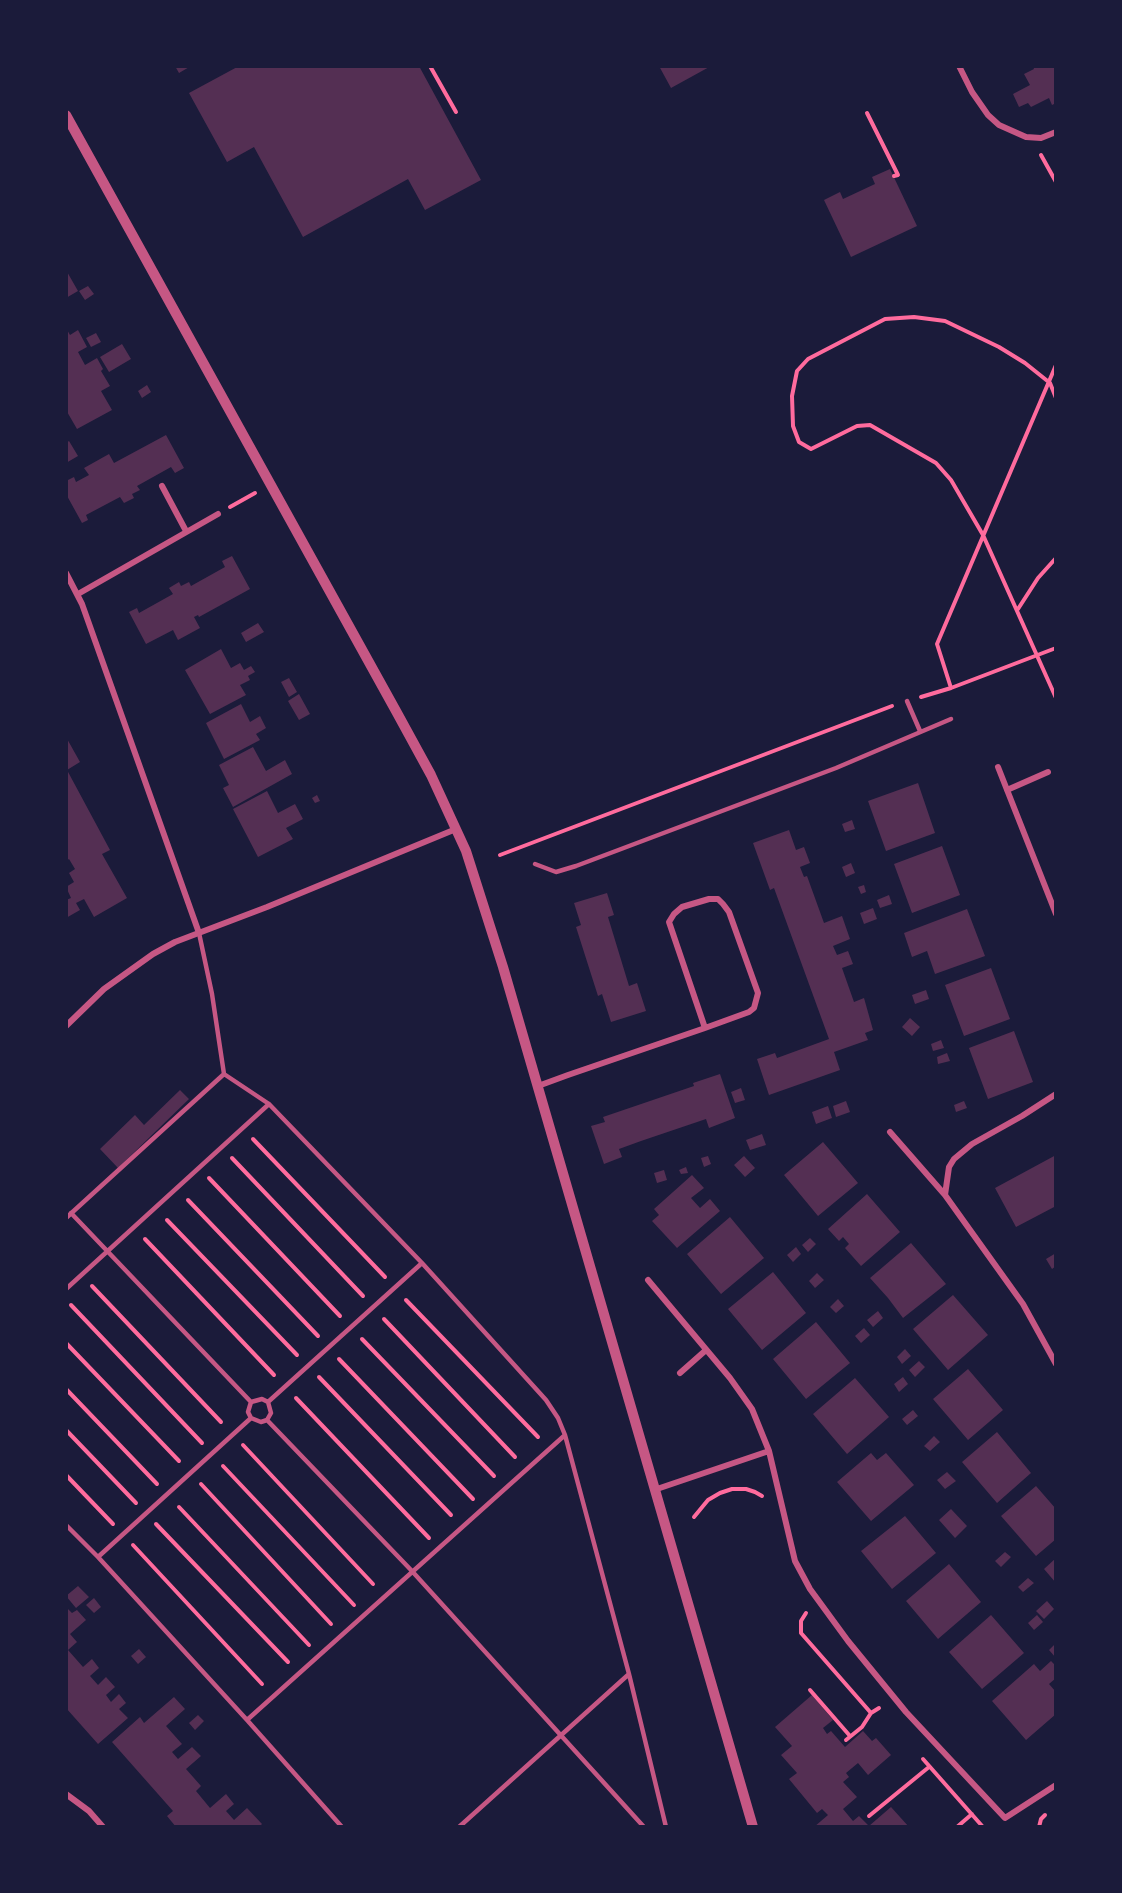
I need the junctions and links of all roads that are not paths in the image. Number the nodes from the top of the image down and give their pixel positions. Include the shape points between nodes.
1 (958, 66) edge
2 (66, 115) edge
3 (1056, 132) edge
4 (162, 486) dead end
5 (218, 514) road end
6 (186, 531) junction
7 (66, 573) edge
8 (78, 594) junction
9 (907, 701) road end
10 (951, 719) dead end
11 (920, 731) junction
12 (998, 767) dead end
13 (1048, 772) dead end
14 (1007, 790) junction
15 (456, 829) junction
16 (536, 864) dead end
17 (1056, 914) edge
18 (199, 933) junction
19 (66, 1026) edge
20 (705, 1028) junction
21 (225, 1074) junction
22 (538, 1086) junction
23 (1056, 1094) edge
24 (269, 1104) junction
25 (890, 1132) dead end
26 (945, 1195) junction
27 (71, 1213) junction
28 (66, 1218) edge
29 (108, 1251) junction
30 (422, 1263) junction
31 (648, 1280) dead end
32 (66, 1289) edge
33 (706, 1350) junction
34 (1056, 1364) edge
35 (680, 1373) dead end
36 (251, 1402) junction
37 (268, 1402) junction
38 (251, 1418) junction
39 (267, 1420) junction
40 (565, 1435) junction
41 (769, 1451) junction
42 (654, 1491) junction
43 (66, 1525) edge
44 (98, 1557) junction
45 (411, 1570) junction
46 (628, 1674) junction
47 (247, 1720) junction
48 (560, 1736) junction
49 (1056, 1785) edge
50 (66, 1794) edge
51 (103, 1827) edge
52 (342, 1827) edge
53 (459, 1827) edge
54 (644, 1827) edge
55 (666, 1827) edge
56 (753, 1827) edge

1 - 3 street via 988,116 999,125 1026,137 1041,138
2 - 15 street via 426,765
4 - 6 street
5 - 6 street
6 - 8 street
7 - 8 street
8 - 18 street
9 - 11 lane
10 - 11 lane
11 - 16 lane via 836,768 576,866 556,872
12 - 14 street
13 - 14 street
14 - 17 street
15 - 18 street
15 - 22 street via 500,956
18 - 19 street via 153,954 121,975
18 - 21 lane
20 - 20 street via 749,1012 758,993 729,912 718,899 682,907 669,922
20 - 22 street
21 - 24 lane
21 - 27 lane
22 - 42 street
23 - 26 street via 954,1159
24 - 29 lane
24 - 30 lane
25 - 26 street
26 - 34 street via 1023,1304
27 - 28 lane
27 - 29 lane
29 - 32 lane
29 - 36 lane
30 - 37 lane
30 - 40 lane via 546,1400
31 - 33 street
33 - 35 street
33 - 41 street via 752,1409
36 - 37 lane
36 - 38 lane
37 - 39 lane via 271,1413
38 - 39 lane
38 - 44 lane
39 - 45 lane
40 - 45 lane
40 - 46 lane
41 - 42 street
41 - 49 street via 788,1536 810,1589 906,1712 1005,1818
42 - 56 street
43 - 44 lane
44 - 47 lane
45 - 47 lane
45 - 48 lane
46 - 48 lane
46 - 55 lane
47 - 52 lane
48 - 53 lane
48 - 54 lane
50 - 51 street

